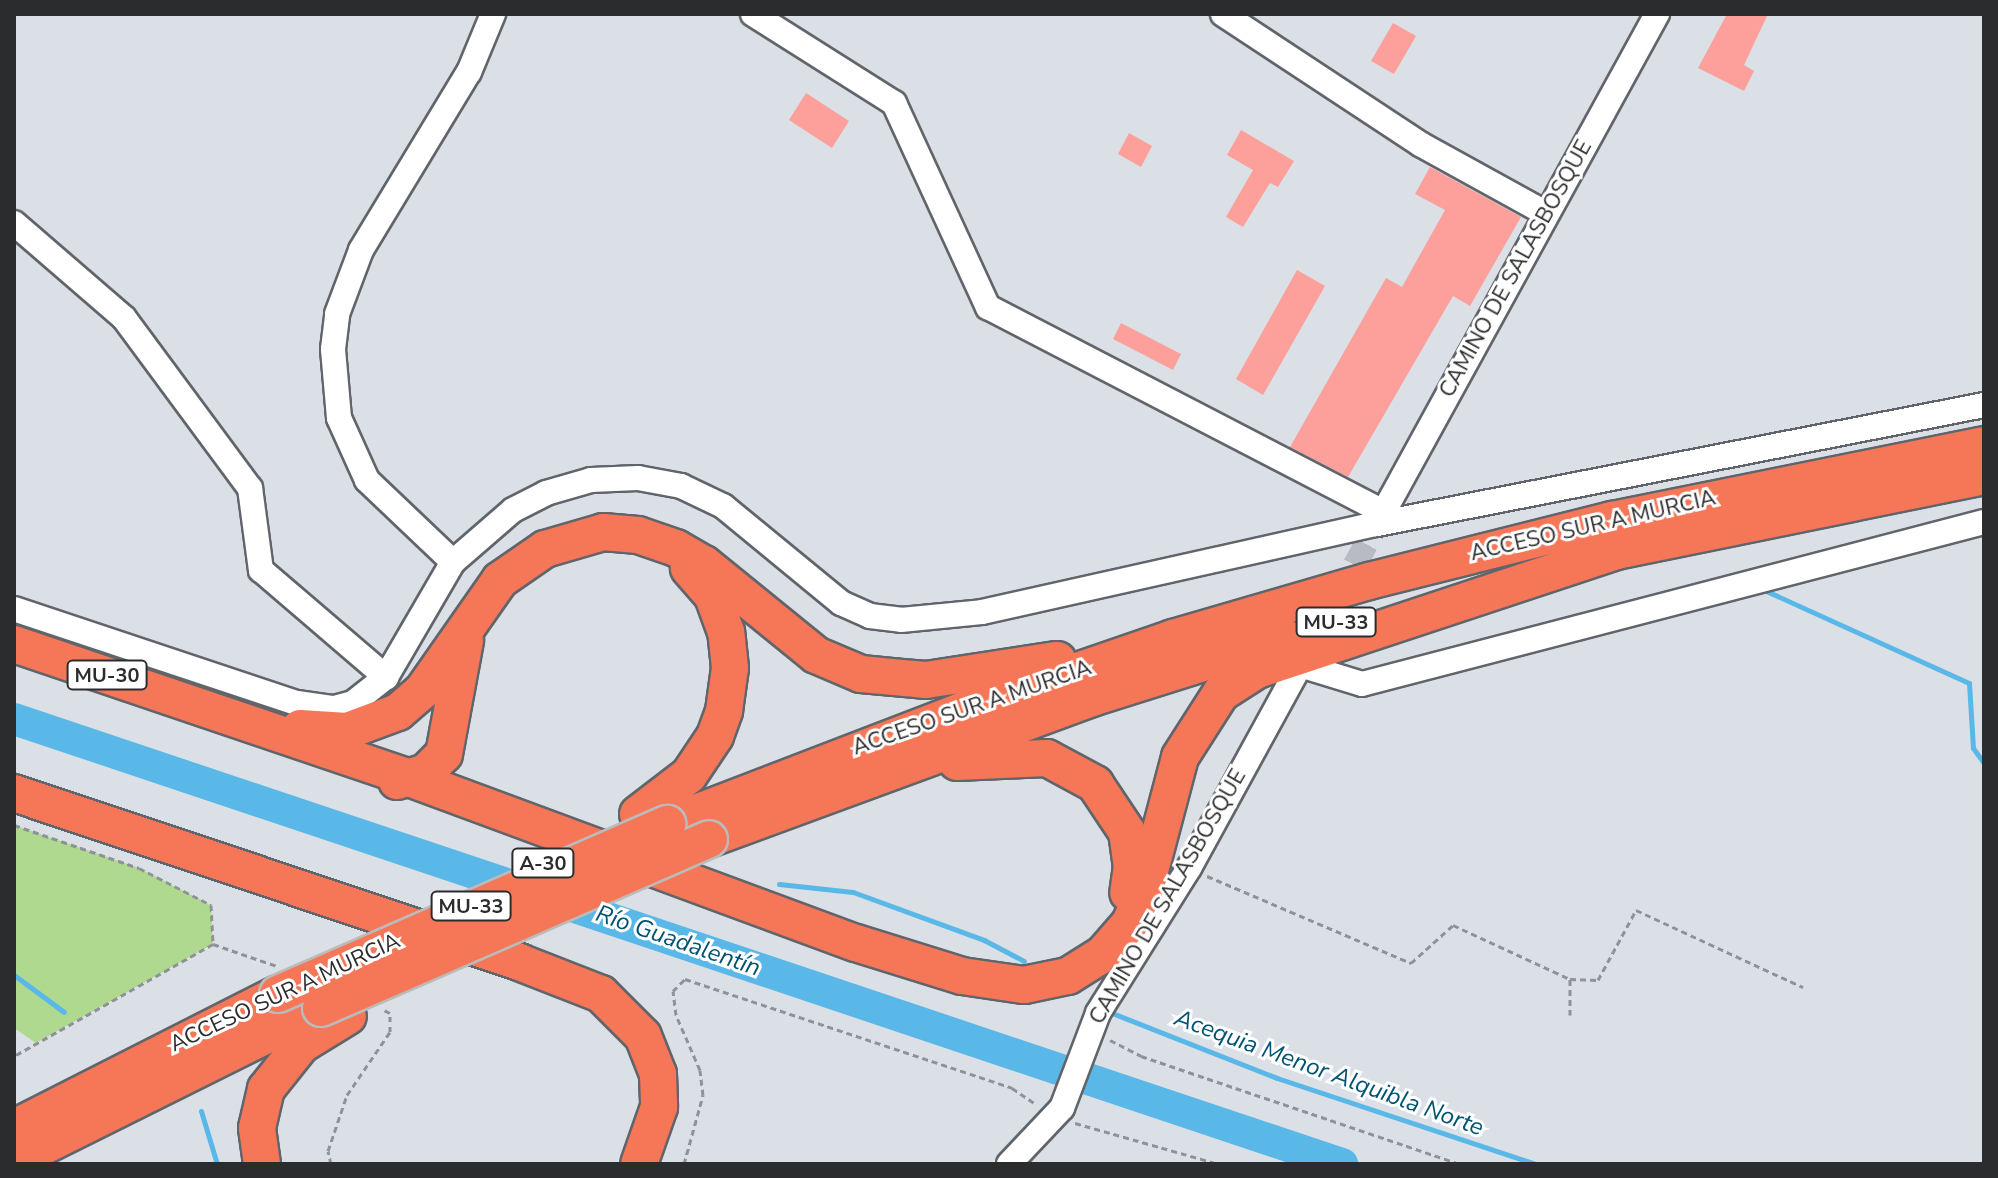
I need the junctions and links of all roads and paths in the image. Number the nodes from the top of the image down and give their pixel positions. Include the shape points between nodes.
1 (493, 14) edge
2 (753, 14) edge
3 (1223, 14) edge
4 (1657, 14) edge
5 (1545, 213) junction
6 (14, 223) edge
7 (1984, 405) edge
8 (1984, 445) edge
9 (1984, 476) edge
10 (1380, 518) junction
11 (1984, 522) edge
12 (638, 535) junction
13 (1622, 549) junction
14 (453, 562) junction
15 (481, 602) junction
16 (14, 609) edge
17 (1173, 638) junction
18 (14, 644) edge
19 (14, 669) edge
20 (386, 677) junction
21 (197, 717) junction
22 (412, 779) junction
23 (14, 793) edge
24 (793, 806) junction
25 (652, 819) junction
26 (14, 825) edge
27 (1189, 868) junction
28 (737, 901) junction
29 (1068, 976) junction
30 (1570, 979) junction
31 (1803, 987) dead end
32 (335, 1012) junction
33 (1570, 1015) dead end
34 (1090, 1032) junction
35 (14, 1056) edge
36 (1059, 1113) junction
37 (14, 1128) edge
38 (14, 1161) edge
39 (262, 1164) edge
40 (639, 1164) edge
41 (684, 1164) edge
42 (1009, 1164) edge
43 (1219, 1164) edge
44 (1460, 1164) edge

1 - 14 street via 469,72 361,250 337,314 333,349 339,418 367,480
2 - 10 street via 894,103 988,307
3 - 5 street via 1420,144
4 - 5 street, CAMINO DE SALASBOSQUE
5 - 10 street, CAMINO DE SALASBOSQUE
6 - 20 street via 124,318 250,488 261,570
7 - 10 street
8 - 17 highway, ACCESO SUR A MURCIA / MU-33 via 1508,544
9 - 13 highway, ACCESO SUR A MURCIA / MU-33
10 - 14 street via 982,612 901,620 870,616 841,603 723,506 681,486 638,478 591,480 546,493 513,510
11 - 27 street, CAMINO DE SALASBOSQUE via 1362,684 1300,665
12 - 15 highway via 584,534 545,549 500,580
12 - 17 highway via 704,564 816,655 871,676 926,680
12 - 25 highway via 688,567 713,596 726,632 730,668 724,711 702,757
13 - 24 highway, ACCESO SUR A MURCIA / MU-33 via 1277,640 1092,698
13 - 29 highway via 1257,670 1221,693 1180,757 1146,886 1130,923 1103,954
14 - 20 street
15 - 21 highway via 423,690 380,721 347,731
15 - 22 highway via 458,660 449,744 437,762
16 - 20 street via 297,703 334,708 353,703
17 - 25 highway, ACCESO SUR A MURCIA / MU-33
18 - 21 highway, MU-30
19 - 21 highway, MU-30
21 - 22 highway via 384,781
21 - 28 highway
22 - 28 highway
23 - 40 highway via 601,994 643,1036 658,1074 659,1107
24 - 29 highway via 974,758 1047,758 1079,772 1109,799 1123,824 1131,883 1112,930
24 - 32 highway, ACCESO SUR A MURCIA / MU-33, bridge via 589,889
25 - 37 highway, ACCESO SUR A MURCIA / MU-33, bridge via 278,994
26 - 35 path via 139,868 211,905 213,944
27 - 30 path via 1411,963 1453,925
27 - 34 street, CAMINO DE SALASBOSQUE
28 - 29 highway via 962,976 1024,985
30 - 31 path via 1598,980 1636,910
30 - 33 path
32 - 38 highway, ACCESO SUR A MURCIA / MU-33
32 - 39 highway via 266,1089 257,1128
34 - 36 street, CAMINO DE SALASBOSQUE
34 - 44 path via 1141,1056
36 - 41 path via 1012,1088 685,979 673,991 676,1015 700,1070 703,1095
36 - 42 street, CAMINO DE SALASBOSQUE
36 - 43 path

